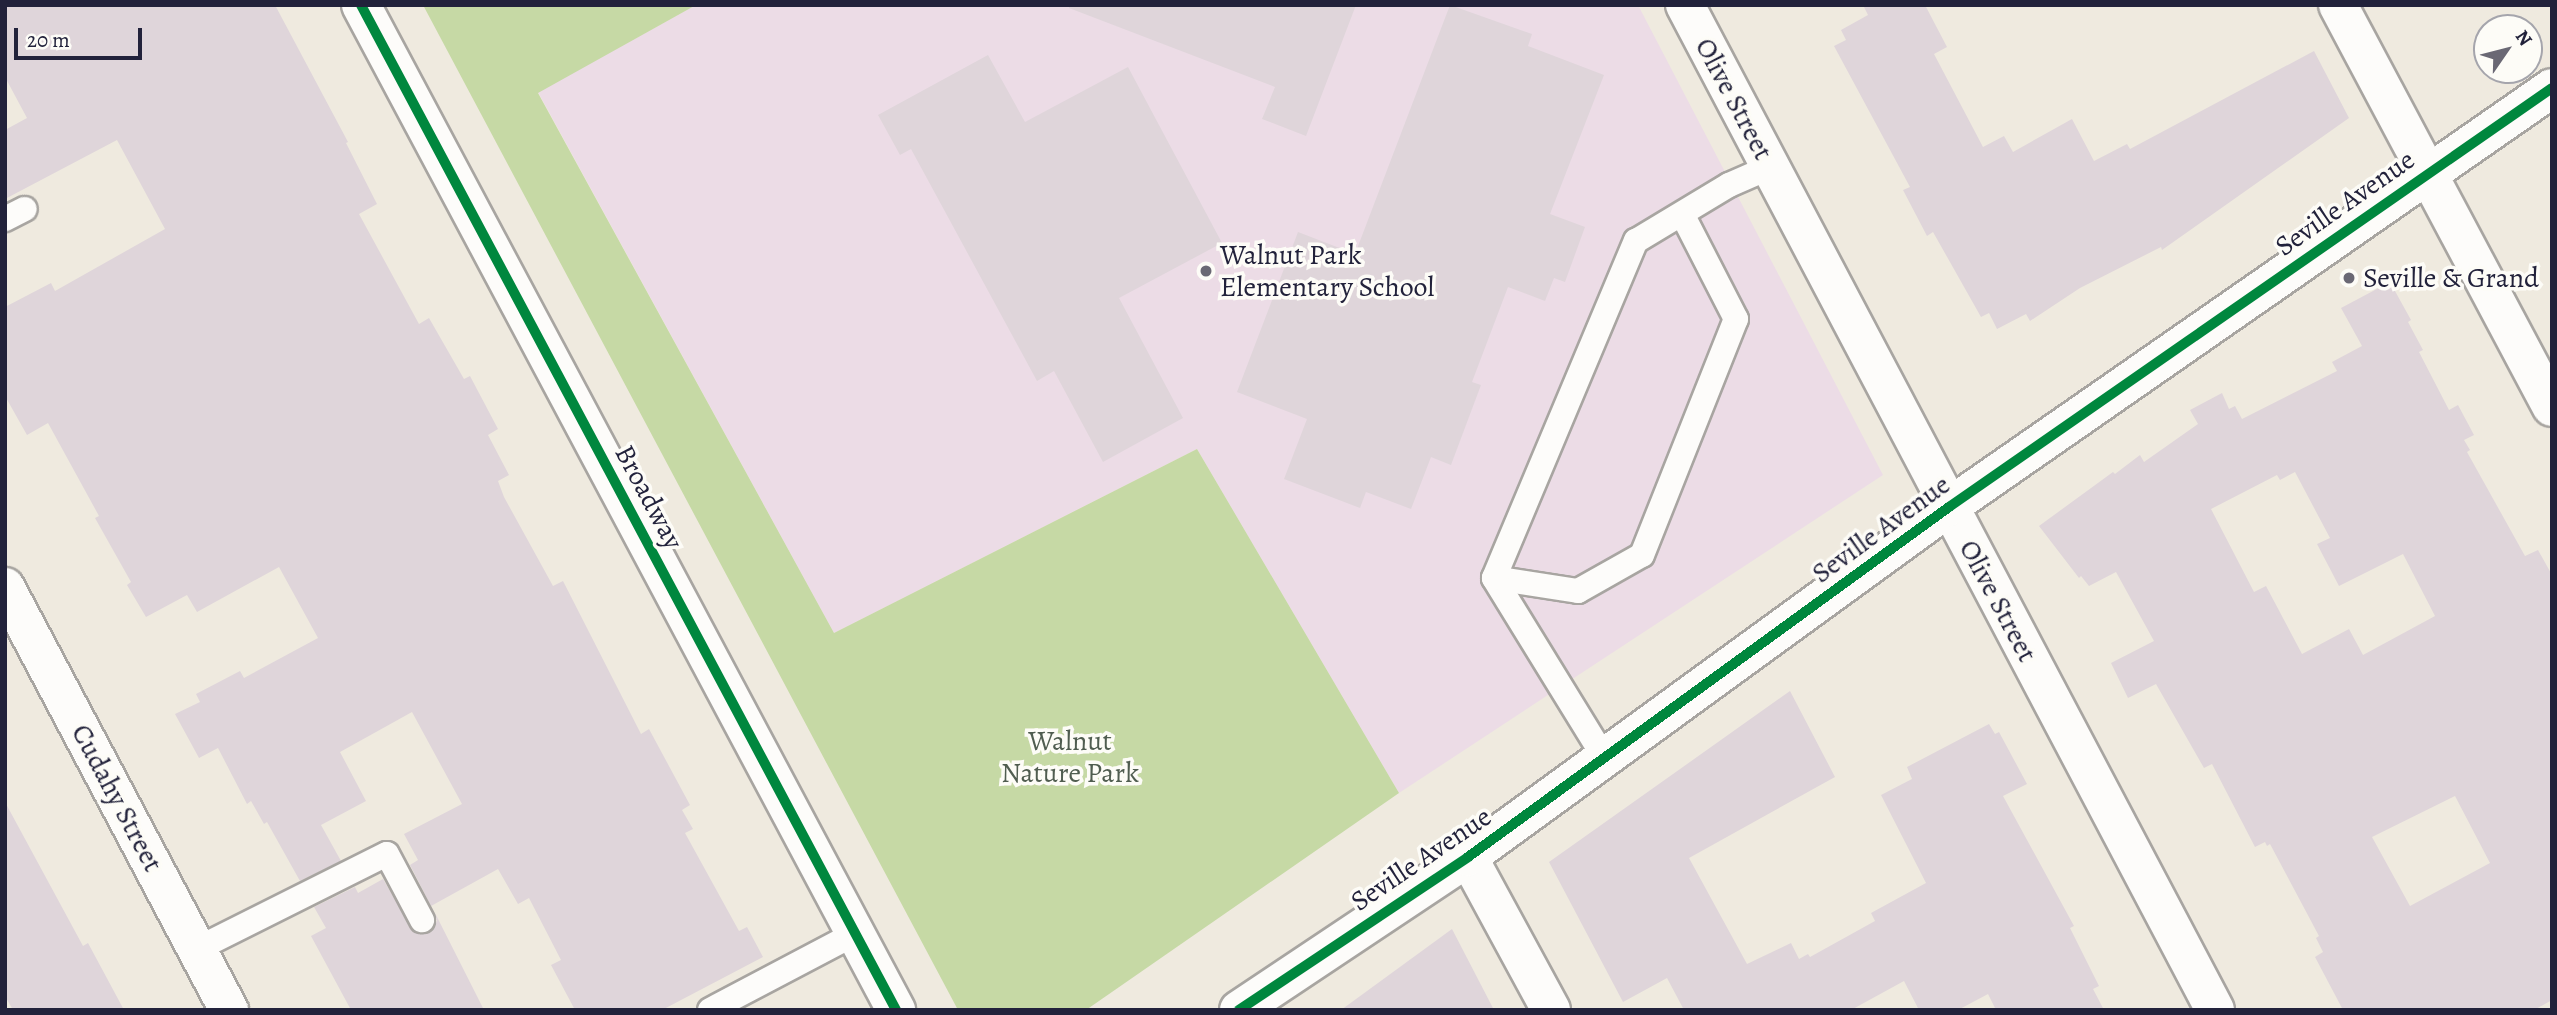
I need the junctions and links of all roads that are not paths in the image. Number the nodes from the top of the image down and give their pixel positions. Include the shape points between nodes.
1 (361, 5) edge
2 (1685, 5) edge
3 (2337, 5) edge
4 (2552, 88) edge
5 (1770, 167) junction
6 (2427, 174) junction
7 (1682, 214) junction
8 (2552, 407) edge
9 (1949, 507) junction
10 (1494, 578) junction
11 (5, 587) edge
12 (1604, 757) junction
13 (1468, 856) junction
14 (422, 920) dead end
15 (856, 933) junction
16 (197, 949) junction
17 (229, 1010) edge
18 (710, 1010) edge
19 (896, 1010) edge
20 (1240, 1010) edge
21 (1550, 1010) edge
22 (2215, 1010) edge

1 - 15 street, Broadway
2 - 5 street, Olive Street
3 - 6 street
4 - 6 street, Seville Avenue
5 - 7 lane
5 - 9 street, Olive Street
6 - 8 street
6 - 9 street, Seville Avenue
7 - 10 lane via 1636,241
7 - 10 lane via 1736,319 1642,555 1578,590
9 - 12 street, Seville Avenue
9 - 22 street, Olive Street
10 - 12 lane
11 - 16 street, Cudahy Street
12 - 13 street, Seville Avenue
13 - 20 street, Seville Avenue
13 - 21 street
14 - 16 lane via 387,854
15 - 18 lane
15 - 19 street, Broadway
16 - 17 street, Cudahy Street

